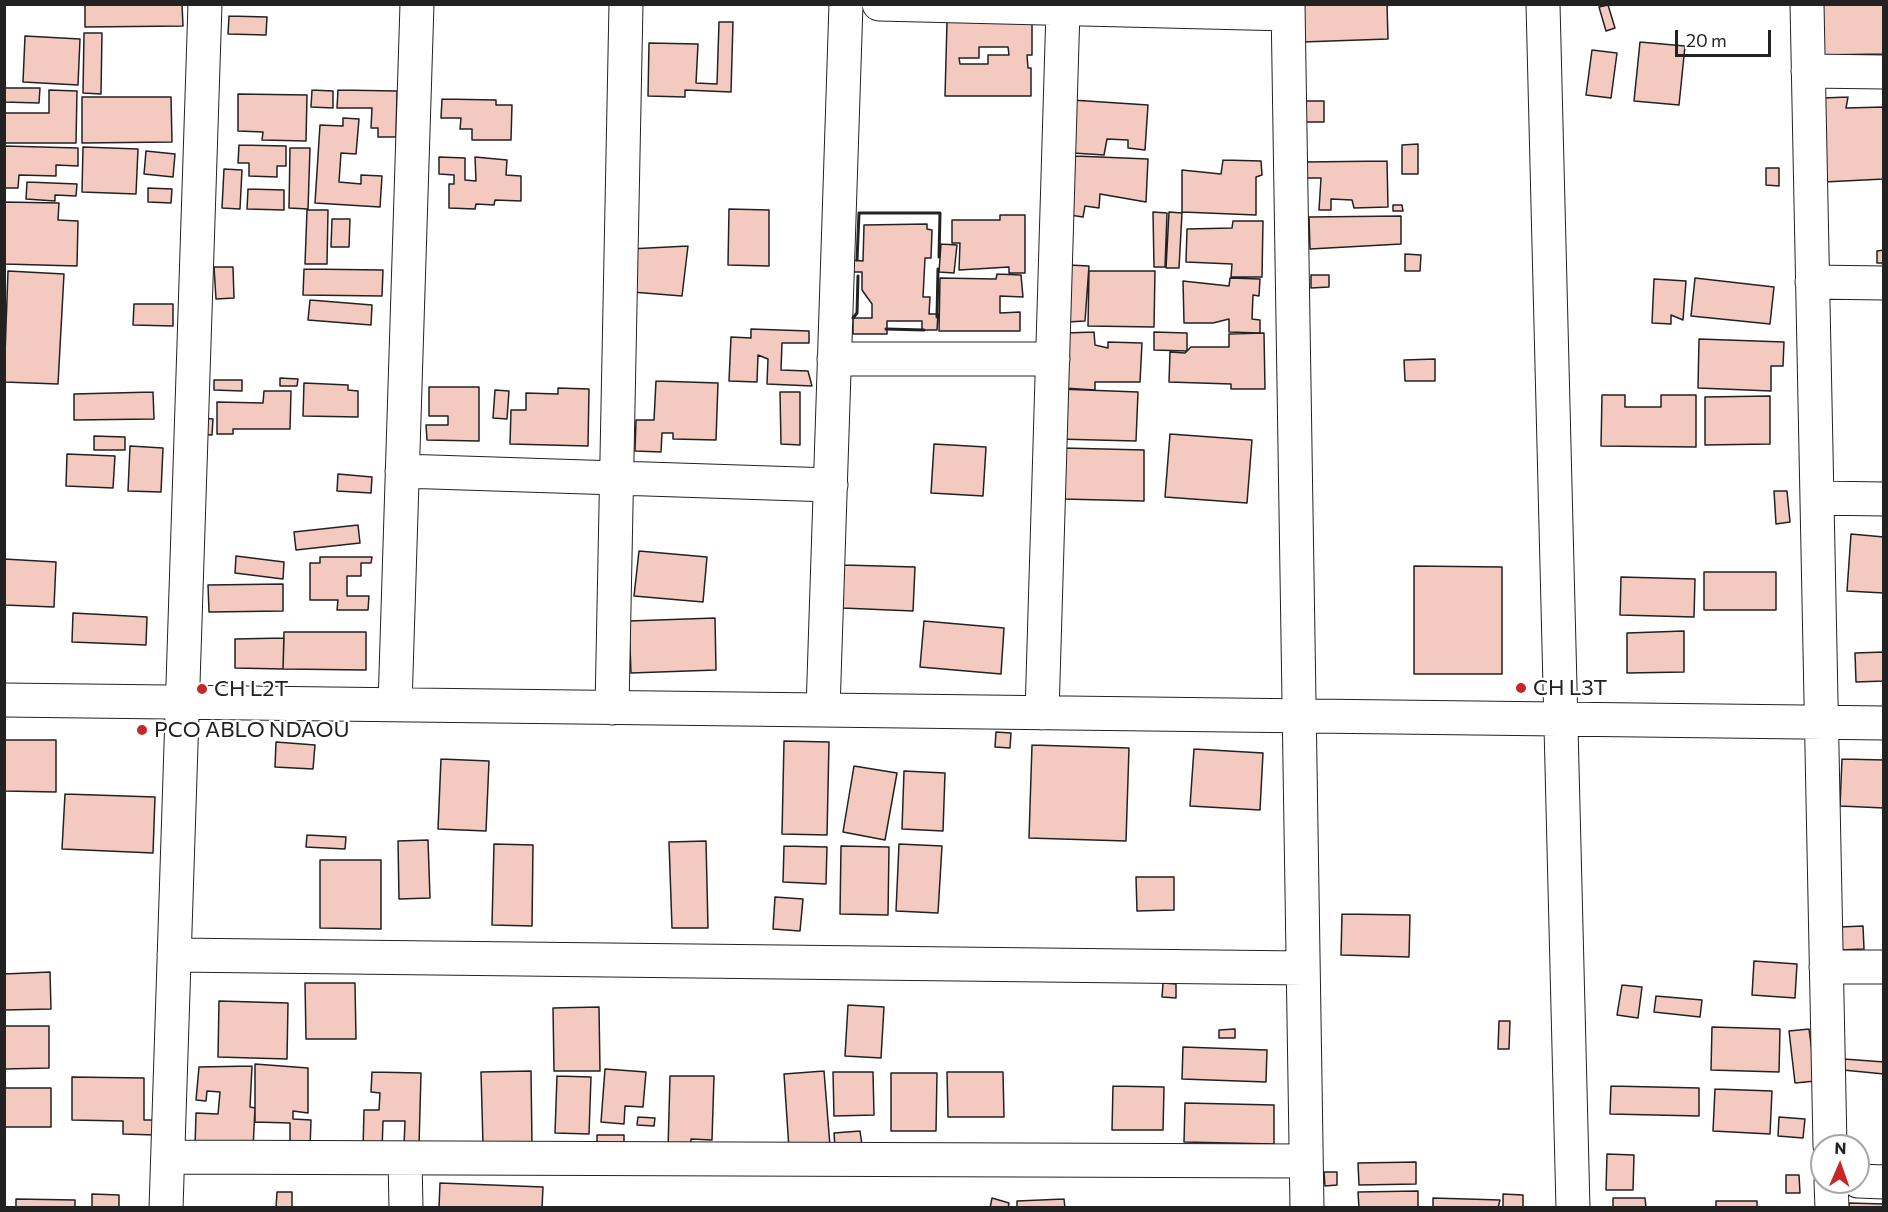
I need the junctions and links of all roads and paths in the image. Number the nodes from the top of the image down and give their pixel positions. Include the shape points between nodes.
1 (205, 4) edge
2 (417, 4) edge
3 (626, 4) edge
4 (846, 4) edge
5 (879, 4) edge
6 (1543, 4) edge
7 (1807, 4) edge
8 (1063, 9) junction
9 (1288, 9) edge
10 (1808, 71) junction
11 (1884, 72) edge
12 (1812, 282) junction
13 (1884, 283) edge
14 (834, 359) junction
15 (1053, 360) junction
16 (402, 471) junction
17 (616, 478) junction
18 (831, 485) junction
19 (1817, 498) junction
20 (1884, 499) edge
21 (4, 700) edge
22 (183, 702) junction
23 (395, 705) junction
24 (612, 708) junction
25 (823, 710) junction
26 (1042, 713) junction
27 (1299, 717) junction
28 (1560, 719) junction
29 (1821, 722) junction
30 (1884, 723) edge
31 (174, 955) junction
32 (1826, 967) junction
33 (1884, 967) edge
34 (1303, 968) junction
35 (1830, 1134) edge
36 (168, 1157) junction
37 (405, 1158) junction
38 (1306, 1161) junction
39 (166, 1208) edge
40 (406, 1208) edge
41 (1307, 1208) edge
42 (1573, 1208) edge

1 - 22 street
2 - 16 street
3 - 17 street
4 - 14 street
5 - 8 street
6 - 28 street
7 - 10 street
8 - 9 street
8 - 15 street
9 - 27 street
10 - 11 street
10 - 12 street
12 - 13 street
12 - 19 street
14 - 15 street
14 - 18 street
15 - 26 street
16 - 17 street
16 - 23 street
17 - 18 street
17 - 24 street
18 - 25 street
19 - 20 street
19 - 29 street
21 - 22 street
22 - 23 street
22 - 31 street
23 - 24 street
24 - 25 street
25 - 26 street
26 - 27 street
27 - 28 street
27 - 34 street
28 - 29 street
28 - 42 street
29 - 30 street
29 - 32 street
31 - 34 street
31 - 36 street
32 - 33 street
32 - 35 street
34 - 38 street
36 - 37 street
36 - 39 street
37 - 38 street
37 - 40 street
38 - 41 street

